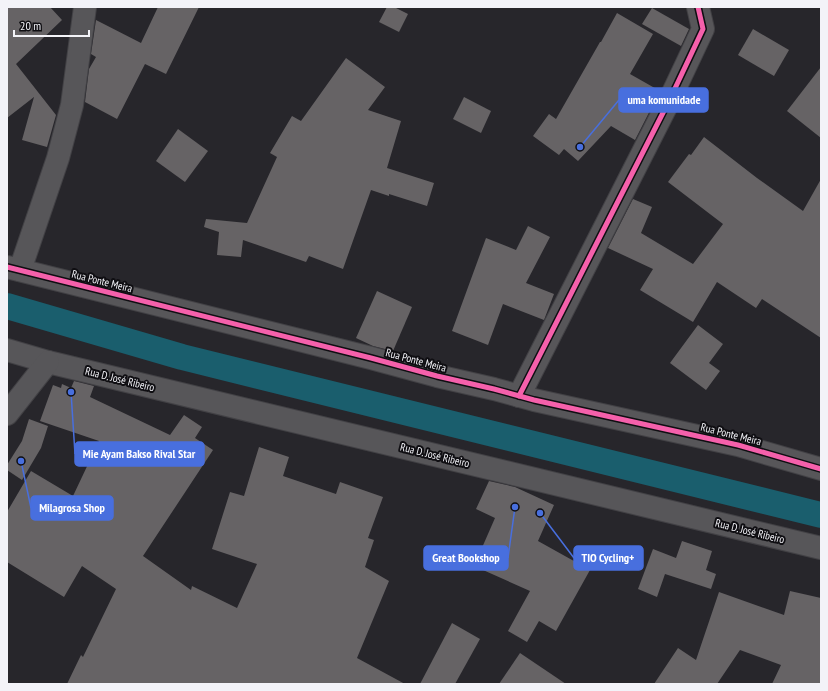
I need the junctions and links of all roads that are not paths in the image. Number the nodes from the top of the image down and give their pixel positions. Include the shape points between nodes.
1 (85, 7) edge
2 (698, 7) edge
3 (13, 269) edge
4 (7, 350) edge
5 (48, 362) junction
6 (519, 396) junction
7 (7, 414) edge
8 (821, 469) edge
9 (821, 548) edge

1 - 3 street via 72,105 58,158
2 - 6 street via 703,28 670,99
3 - 6 street, Rua Ponte Meira
4 - 5 street, Rua D. José Ribeiro
5 - 7 street
5 - 9 street, Rua D. José Ribeiro
6 - 8 street, Rua Ponte Meira via 738,445

